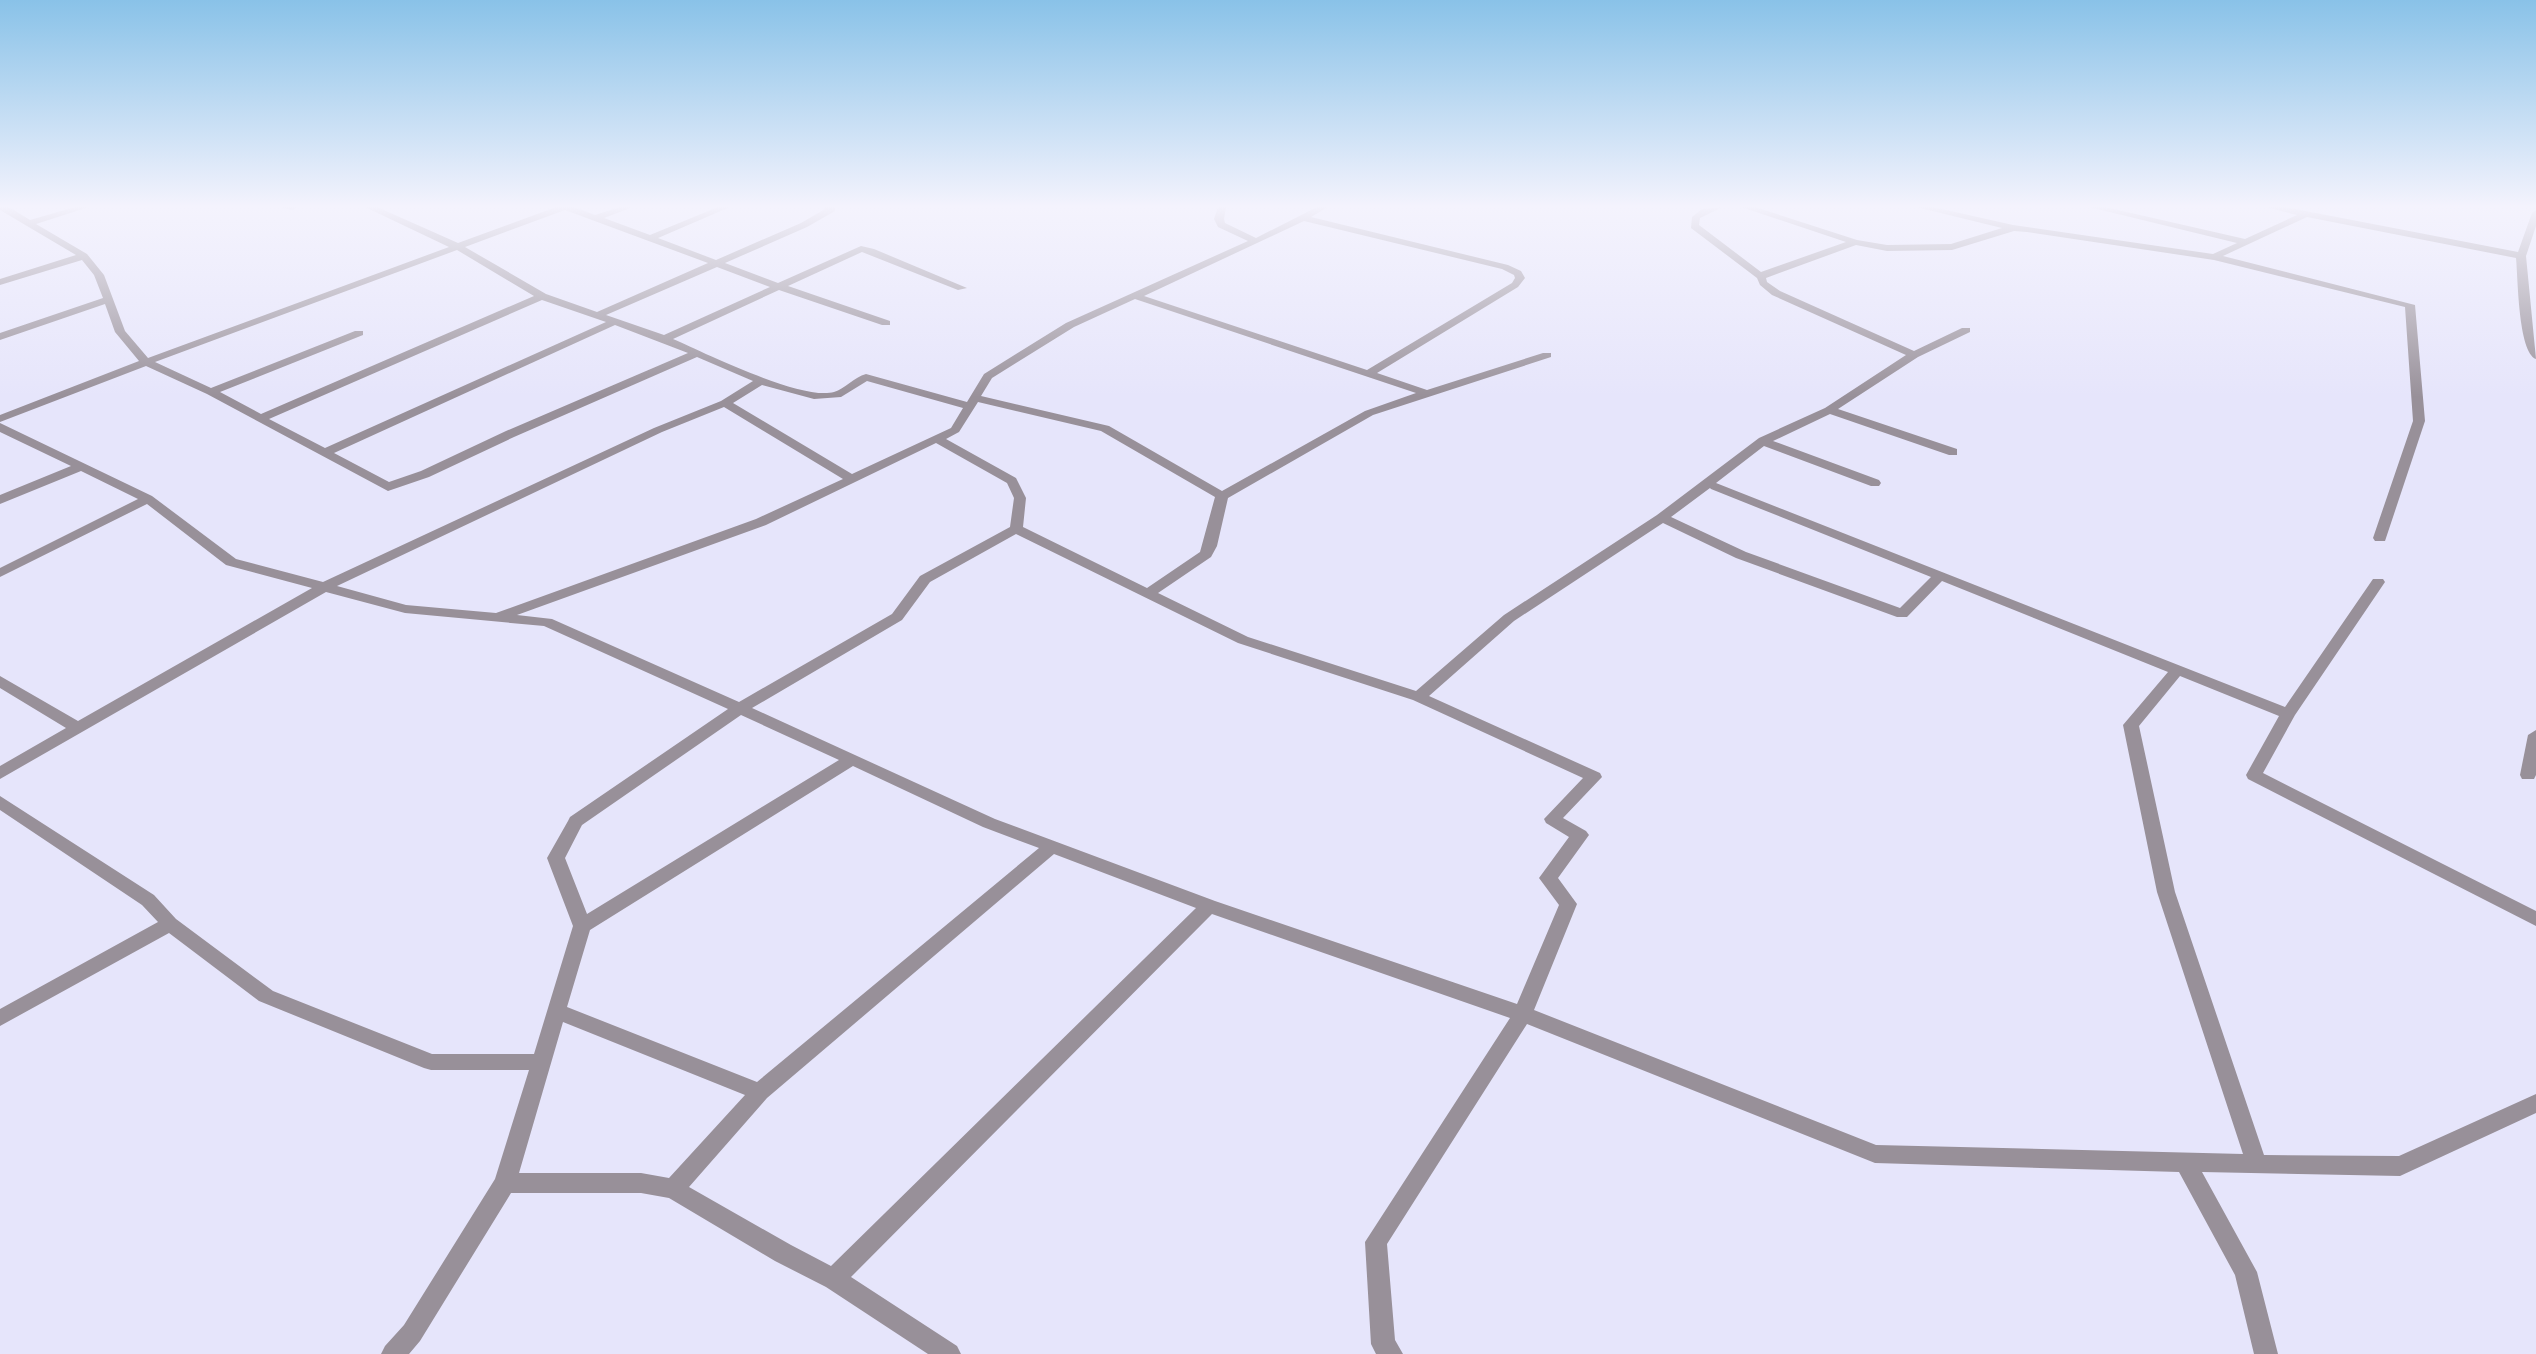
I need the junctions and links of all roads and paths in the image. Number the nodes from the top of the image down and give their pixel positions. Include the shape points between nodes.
1 (38, 270) edge
2 (95, 270) edge
3 (391, 270) edge
4 (498, 270) edge
5 (700, 270) edge
6 (735, 270) edge
7 (816, 270) edge
8 (918, 270) edge
9 (1191, 270) edge
10 (1512, 270) edge
11 (1752, 270) edge
12 (1775, 270) edge
13 (2268, 270) edge
14 (2523, 270) edge
15 (1761, 277) junction
16 (0, 282) edge
17 (780, 287) junction
18 (962, 288) dead end
19 (542, 296) junction
20 (1135, 296) junction
21 (108, 300) junction
22 (596, 316) junction
23 (2531, 318) edge
24 (614, 322) junction
25 (886, 323) dead end
26 (1966, 330) dead end
27 (359, 333) dead end
28 (0, 337) edge
29 (664, 339) junction
30 (698, 353) junction
31 (1547, 355) dead end
32 (1914, 356) junction
33 (2536, 356) edge
34 (146, 362) junction
35 (1368, 374) junction
36 (761, 381) junction
37 (211, 392) junction
38 (1426, 393) junction
39 (972, 402) junction
40 (725, 403) junction
41 (1829, 410) junction
42 (261, 418) junction
43 (0, 419) edge
44 (0, 427) edge
45 (937, 439) junction
46 (1763, 441) junction
47 (1953, 452) dead end
48 (324, 453) junction
49 (80, 467) junction
50 (852, 479) junction
51 (1875, 483) dead end
52 (1714, 486) dead end
53 (1222, 496) junction
54 (0, 500) edge
55 (148, 500) junction
56 (1662, 518) junction
57 (1016, 529) junction
58 (2380, 538) dead end
59 (0, 573) edge
60 (1940, 576) junction
61 (2378, 582) dead end
62 (324, 587) junction
63 (1147, 594) junction
64 (498, 617) junction
65 (2177, 670) junction
66 (0, 681) edge
67 (1418, 697) junction
68 (740, 708) junction
69 (2288, 714) junction
70 (77, 728) junction
71 (2536, 735) edge
72 (852, 759) junction
73 (0, 773) edge
74 (2528, 776) dead end
75 (0, 802) edge
76 (1053, 846) junction
77 (1209, 906) junction
78 (2536, 919) edge
79 (170, 924) junction
80 (582, 926) junction
81 (556, 1011) junction
82 (1522, 1015) junction
83 (0, 1018) edge
84 (541, 1062) junction
85 (760, 1092) junction
86 (2536, 1103) edge
87 (2185, 1163) junction
88 (2258, 1165) junction
89 (505, 1183) junction
90 (673, 1189) junction
91 (834, 1280) junction
92 (393, 1354) edge
93 (949, 1354) edge
94 (1391, 1354) edge
95 (2266, 1354) edge

1 - 16 street
2 - 21 street
3 - 34 street
4 - 19 street
5 - 22 street
6 - 17 street
7 - 17 street
8 - 18 street
9 - 20 street
10 - 35 street via 1520,278 1515,285
11 - 15 street
12 - 15 street
13 - 58 street via 2410,305 2419,421
14 - 23 street
15 - 32 street via 1776,293
17 - 25 street
17 - 29 street
19 - 22 street
19 - 42 street
20 - 35 street
20 - 39 street via 1070,325 988,376
21 - 28 street
21 - 34 street via 120,332
22 - 24 street
23 - 33 street via 2528,337
24 - 29 street
24 - 48 street
26 - 32 street
27 - 37 street
29 - 30 street
30 - 36 street
30 - 48 street via 388,487
31 - 38 street
32 - 41 street
34 - 37 street
34 - 43 street
35 - 38 street
36 - 39 street via 814,396 837,395 866,377
36 - 40 street
37 - 42 street
38 - 53 street via 1369,413
39 - 45 street via 955,430
39 - 53 street via 1105,428
40 - 50 street
40 - 62 street via 658,430
41 - 46 street
41 - 47 street
42 - 48 street
44 - 49 street
45 - 50 street
45 - 57 street via 1012,481 1020,498
46 - 51 street
46 - 56 street
49 - 54 street
49 - 55 street
50 - 64 street via 761,522
52 - 60 street
53 - 63 street via 1206,554
55 - 59 street
55 - 62 street via 231,562
56 - 60 street via 1741,555 1902,614
56 - 67 street via 1509,618
57 - 63 street
57 - 68 street via 925,579 897,617
60 - 65 street
61 - 69 street
62 - 64 street via 405,609
62 - 70 street
63 - 67 street via 1243,640
64 - 68 street via 547,622
65 - 69 street
65 - 88 street via 2131,725 2166,892
66 - 70 street
67 - 82 street via 1594,777 1551,819 1580,835 1548,878 1568,904
68 - 72 street
68 - 80 street via 576,821 556,858
69 - 78 street via 2254,775
70 - 73 street
71 - 74 street
72 - 76 street via 989,823
72 - 80 street
75 - 79 street via 148,900
76 - 77 street
76 - 85 street
77 - 82 street
77 - 91 street
79 - 83 street
79 - 84 street via 266,996 431,1062
80 - 81 street
81 - 84 street
81 - 85 street
82 - 87 street via 1875,1154
82 - 94 street via 1376,1242 1383,1344
84 - 89 street
85 - 90 street
86 - 88 street via 2400,1166
87 - 88 street
87 - 95 street via 2246,1272
89 - 90 street via 641,1183
89 - 92 street via 412,1333
90 - 91 street
91 - 93 street

